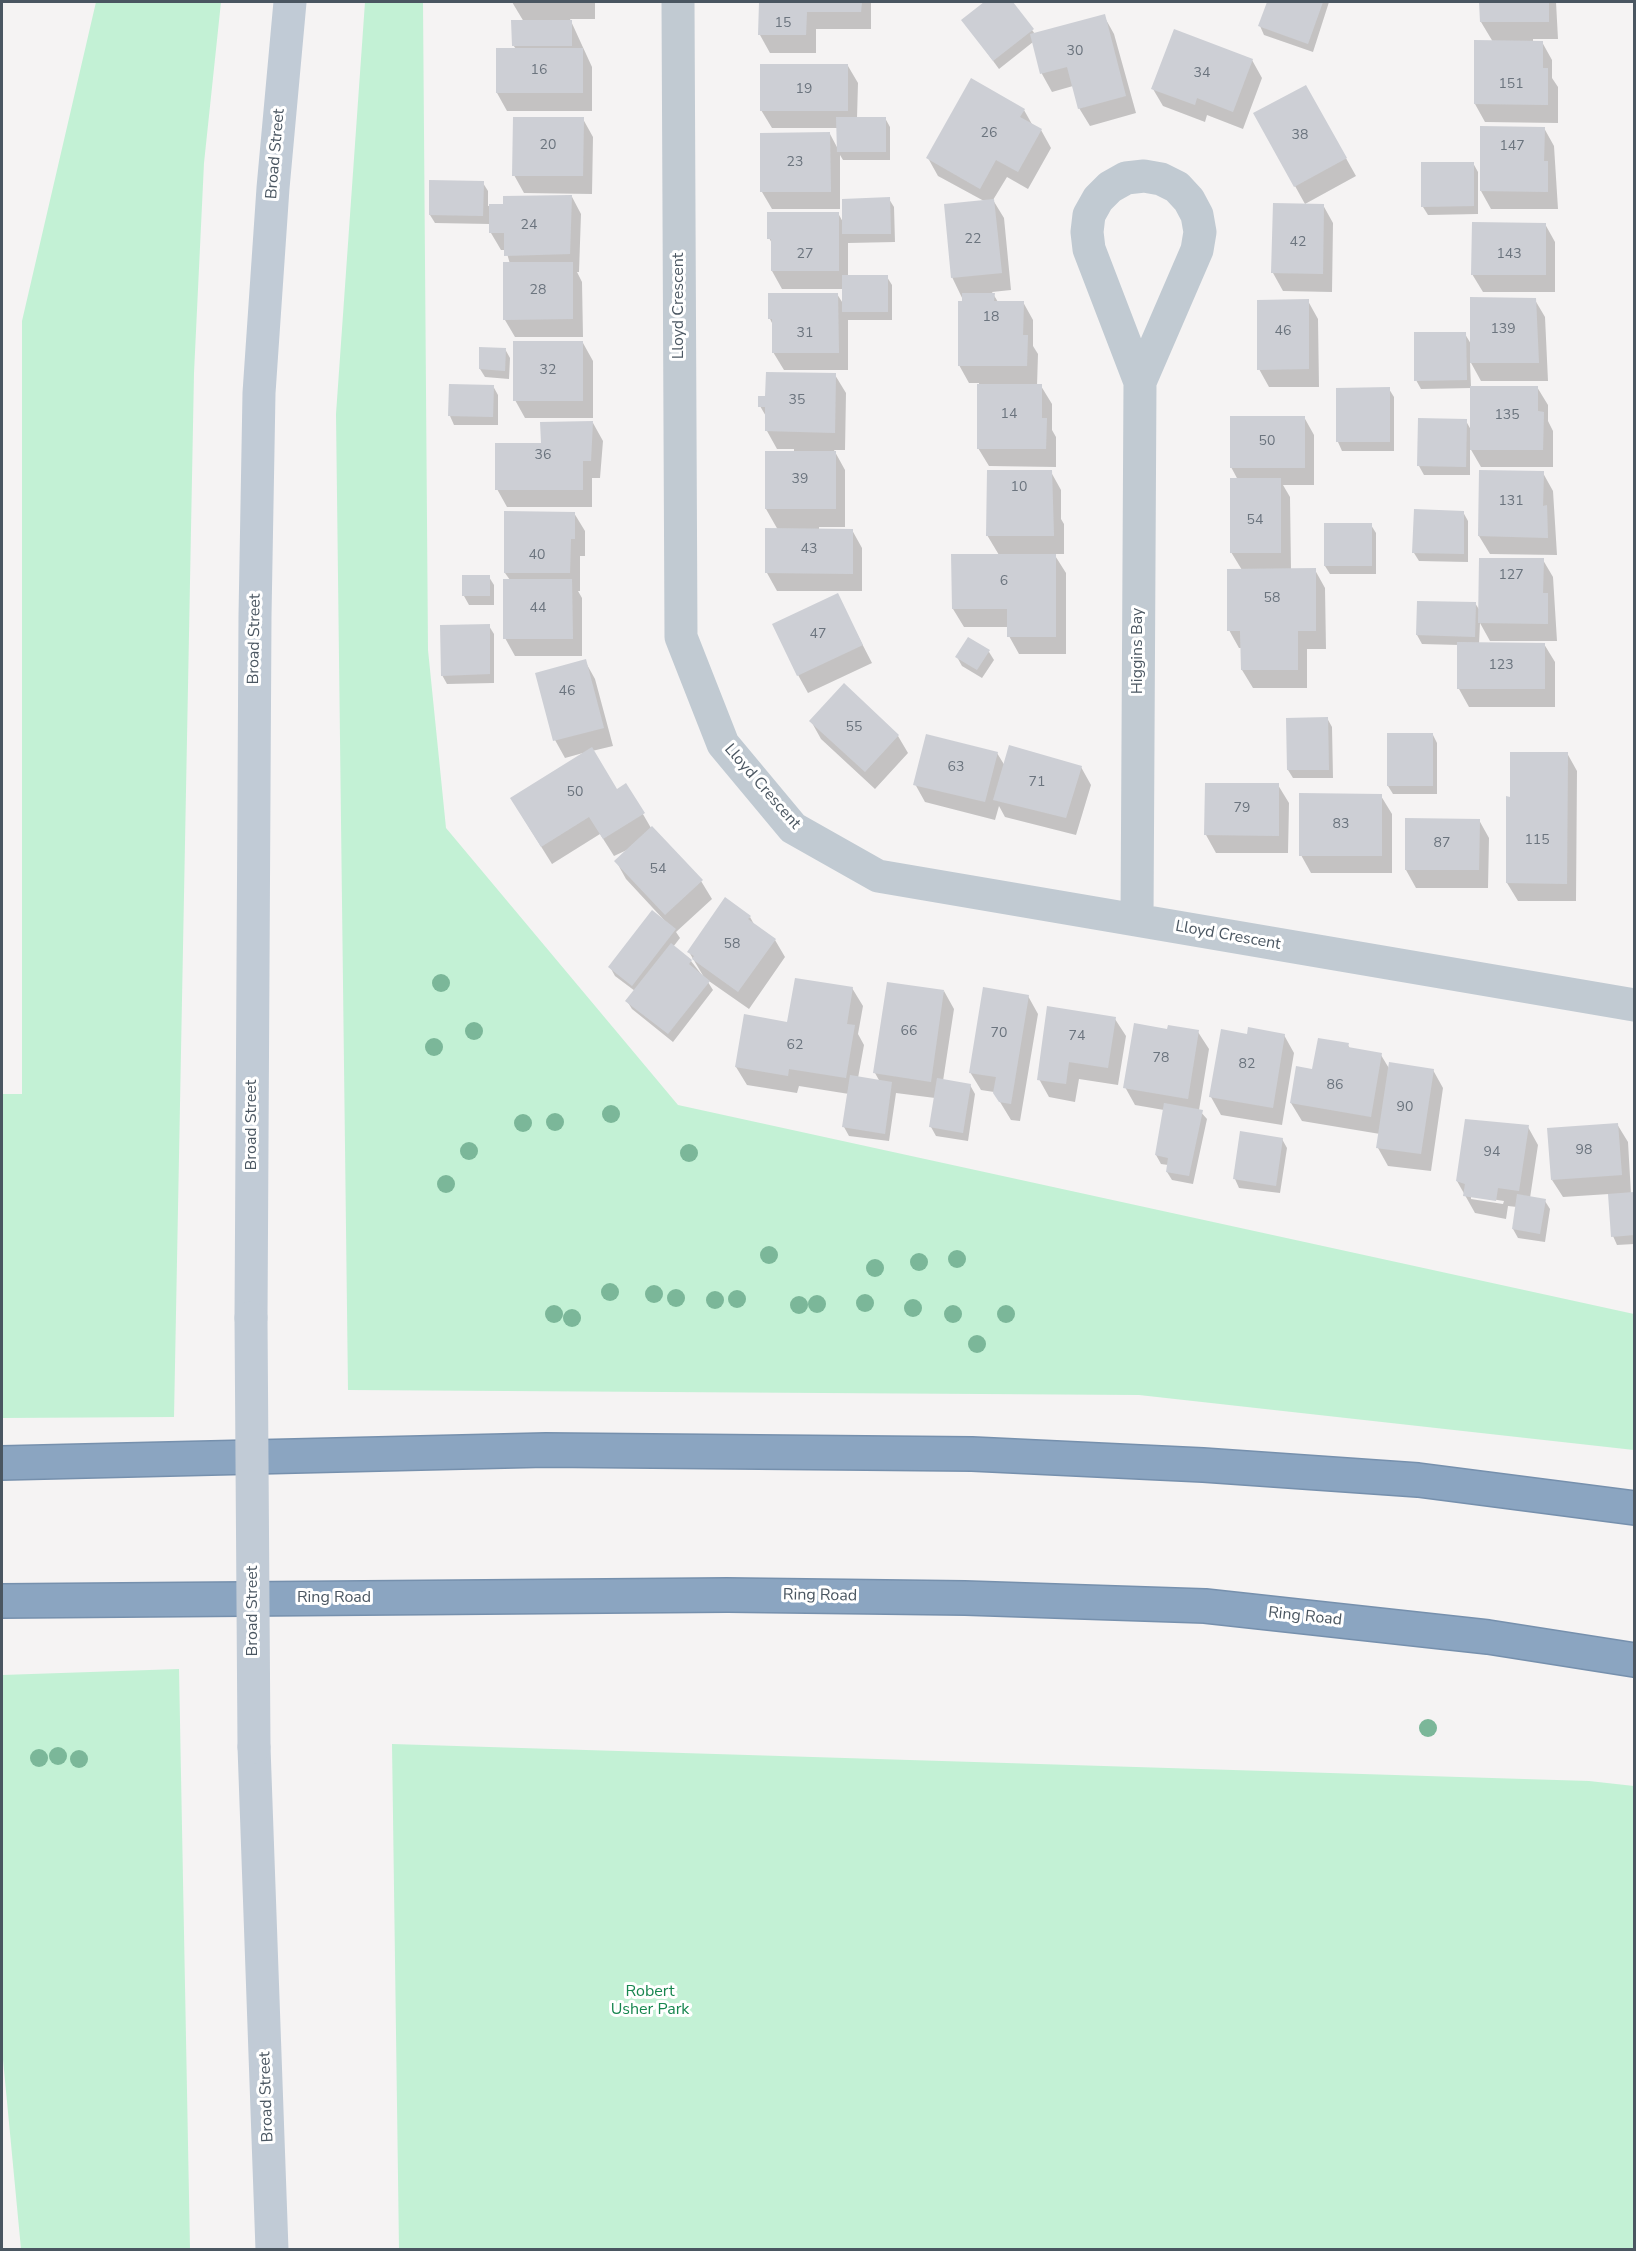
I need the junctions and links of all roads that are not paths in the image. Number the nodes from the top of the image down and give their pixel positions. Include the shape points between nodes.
1 (290, 2) edge
2 (678, 2) edge
3 (1140, 382) junction
4 (1137, 920) junction
5 (1635, 1005) edge
6 (2, 1461) edge
7 (1635, 1508) edge
8 (2, 1600) edge
9 (1635, 1660) edge
10 (273, 2250) edge

1 - 10 street, Broad Street, bridge via 260,393 255,627 251,1318 254,1747
2 - 4 street, Lloyd Crescent via 681,638 723,744 793,828 878,876
3 - 3 street, Higgins Bay via 1197,250 1200,232 1197,215 1177,186 1143,176 1126,178 1110,186 1089,214 1087,232 1089,249
3 - 4 street, Higgins Bay
4 - 5 street, Lloyd Crescent
6 - 7 highway via 546,1450 972,1454 1418,1480
8 - 9 highway, Ring Road via 715,1595 1206,1606 1488,1636

